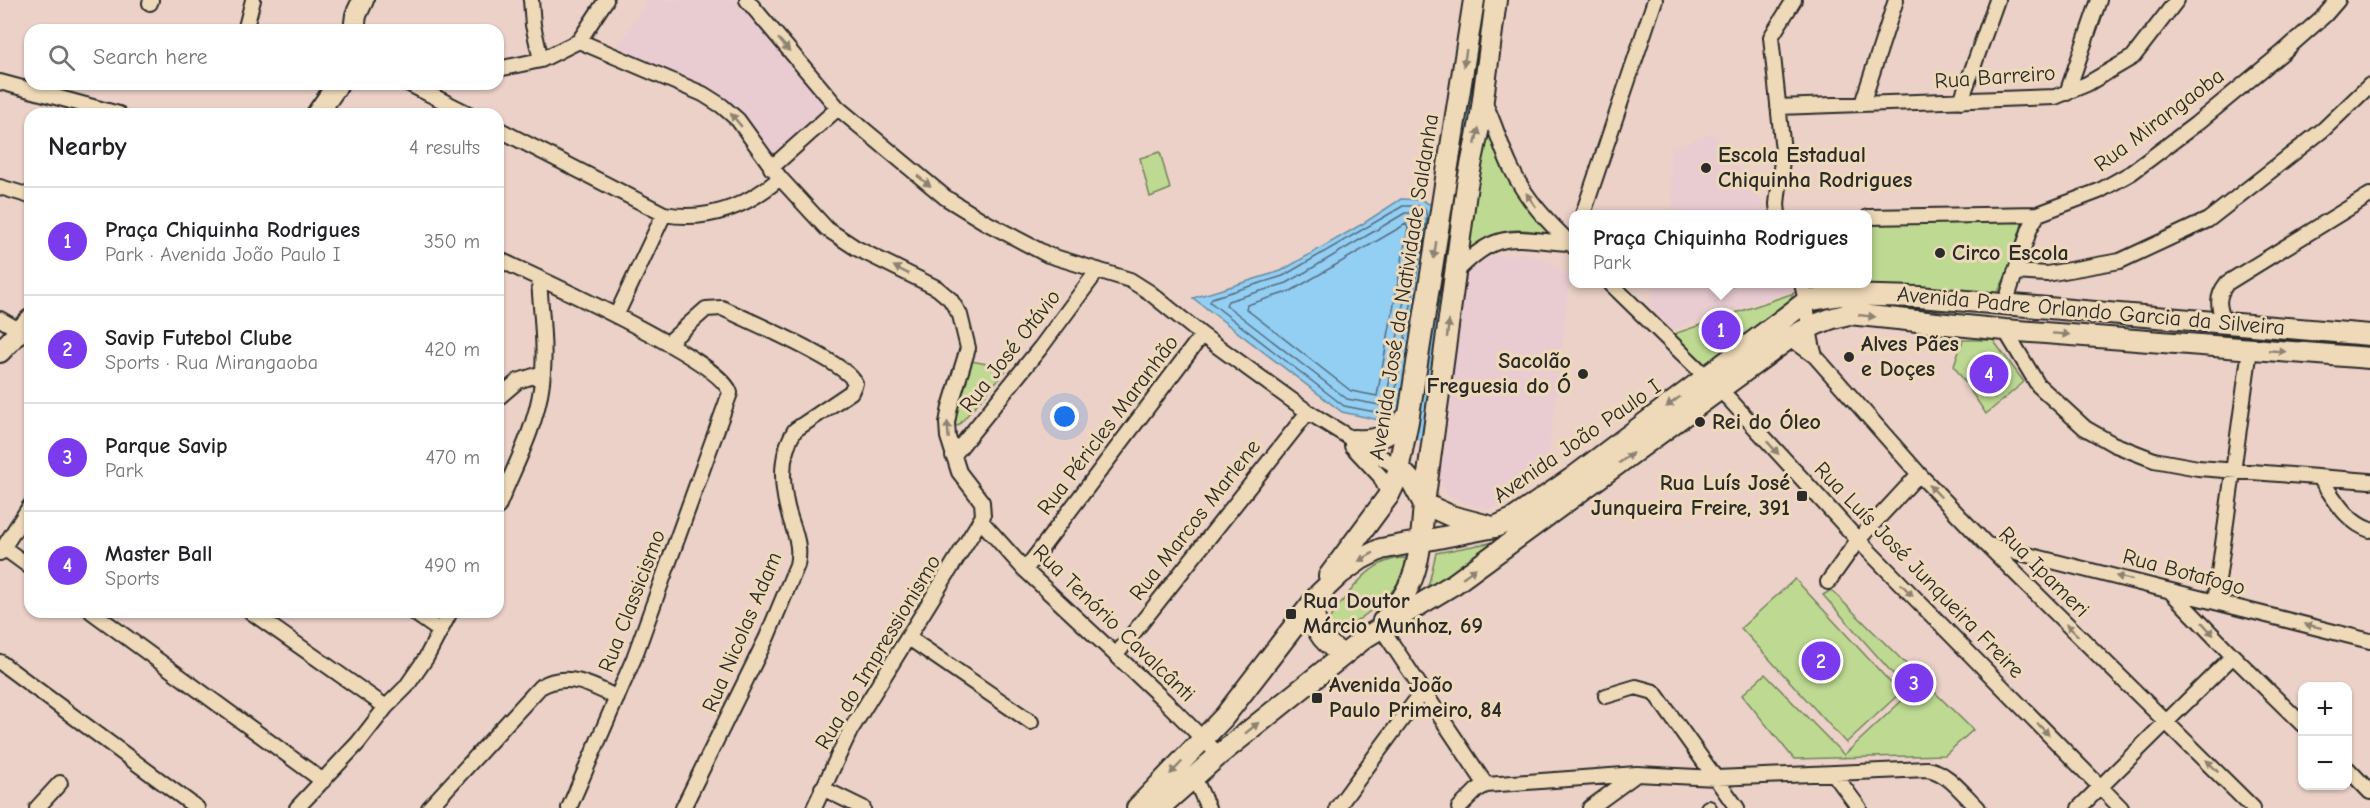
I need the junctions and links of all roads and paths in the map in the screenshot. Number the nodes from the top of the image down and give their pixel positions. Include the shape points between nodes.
1 (253, 0) edge
2 (363, 0) edge
3 (531, 0) edge
4 (606, 0) edge
5 (747, 0) edge
6 (1474, 0) edge
7 (1496, 0) edge
8 (1655, 0) edge
9 (1794, 0) edge
10 (1896, 0) edge
11 (1997, 0) edge
12 (2099, 0) edge
13 (2176, 0) edge
14 (2338, 0) edge
15 (247, 24) edge
16 (355, 24) edge
17 (579, 41) junction
18 (541, 60) junction
19 (504, 68) edge
20 (0, 82) edge
21 (2370, 85) edge
22 (24, 88) edge
23 (30, 90) edge
24 (334, 90) edge
25 (421, 90) edge
26 (2067, 93) junction
27 (1482, 98) junction
28 (1961, 101) junction
29 (1862, 104) junction
30 (1778, 107) junction
31 (97, 108) edge
32 (321, 108) edge
33 (457, 108) edge
34 (838, 108) junction
35 (504, 132) edge
36 (775, 173) junction
37 (0, 187) edge
38 (24, 194) edge
39 (2370, 195) edge
40 (1584, 210) edge
41 (1778, 210) edge
42 (664, 214) junction
43 (2038, 214) junction
44 (1872, 217) edge
45 (1569, 240) edge
46 (1569, 243) edge
47 (504, 262) edge
48 (1098, 270) junction
49 (2015, 272) junction
50 (1455, 273) junction
51 (538, 279) junction
52 (1615, 288) edge
53 (1805, 292) edge
54 (2005, 304) junction
55 (616, 316) junction
56 (0, 319) edge
57 (2224, 322) junction
58 (24, 325) edge
59 (1810, 325) junction
60 (24, 326) edge
61 (2005, 330) junction
62 (1766, 332) junction
63 (1202, 335) junction
64 (2370, 335) edge
65 (1787, 340) junction
66 (668, 343) junction
67 (2250, 348) junction
68 (0, 352) edge
69 (1815, 356) junction
70 (2370, 358) edge
71 (543, 373) junction
72 (1712, 384) junction
73 (504, 393) edge
74 (1308, 412) junction
75 (1409, 418) junction
76 (1333, 428) junction
77 (1354, 440) junction
78 (1432, 449) junction
79 (953, 456) junction
80 (1399, 468) junction
81 (2232, 471) junction
82 (1919, 474) junction
83 (2320, 478) junction
84 (2370, 481) edge
85 (504, 492) edge
86 (1389, 495) junction
87 (1424, 504) junction
88 (24, 515) edge
89 (981, 520) junction
90 (1495, 527) junction
91 (2370, 530) edge
92 (1858, 540) junction
93 (1421, 541) junction
94 (1987, 545) junction
95 (2, 550) edge
96 (24, 563) edge
97 (1025, 570) junction
98 (1828, 582) dead end
99 (2167, 588) junction
100 (1316, 597) junction
101 (2215, 602) junction
102 (100, 618) edge
103 (260, 618) edge
104 (422, 618) edge
105 (447, 618) edge
106 (440, 631) junction
107 (1374, 633) junction
108 (909, 638) junction
109 (2370, 640) edge
110 (1116, 655) junction
111 (1343, 655) junction
112 (2233, 656) junction
113 (0, 662) edge
114 (1422, 692) junction
115 (1606, 696) dead end
116 (617, 698) junction
117 (386, 707) junction
118 (2166, 720) junction
119 (2298, 720) edge
120 (1031, 722) dead end
121 (1204, 739) junction
122 (1219, 755) junction
123 (2352, 773) edge
124 (1637, 774) junction
125 (1834, 774) junction
126 (1194, 777) junction
127 (1716, 777) junction
128 (323, 781) junction
129 (60, 783) dead end
130 (1486, 785) junction
131 (2100, 787) junction
132 (822, 789) junction
133 (2370, 792) edge
134 (442, 801) edge
135 (38, 808) edge
136 (197, 808) edge
137 (297, 808) edge
138 (429, 808) edge
139 (569, 808) edge
140 (683, 808) edge
141 (814, 808) edge
142 (863, 808) edge
143 (1137, 808) edge
144 (1160, 808) edge
145 (1208, 808) edge
146 (1337, 808) edge
147 (1459, 808) edge
148 (1590, 808) edge
149 (1737, 808) edge
150 (1859, 808) edge
151 (1978, 808) edge
152 (2079, 808) edge
153 (2121, 808) edge
154 (2253, 808) edge

1 - 15 street
2 - 16 main road
3 - 18 street
4 - 17 street
5 -> 34 street
6 -> 75 main road, Avenida José da Natividade Saldanha
7 - 27 main road, Avenida José da Natividade Saldanha
8 - 40 street
9 - 30 street via 1771,37
10 - 29 street
11 - 28 street
12 - 26 street
13 - 26 street, Rua Barreiro via 2133,57
14 - 43 street, Rua Mirangaoba via 2273,60 2131,173 2089,196
17 - 18 street
36 -> 17 street via 738,120 722,106 703,94
18 - 19 street
20 - 22 street
21 - 49 street via 2324,129 2208,220 2120,261 2047,274
23 - 31 street
24 - 32 main road
25 - 33 street
26 - 28 street, Rua Barreiro via 2028,100
45 -> 27 street via 1552,228 1516,178
50 -> 27 main road, Avenida José da Natividade Saldanha
28 - 29 street, Rua Barreiro
29 - 30 street, Rua Barreiro
30 - 41 street via 1783,151
34 - 36 street
34 -> 48 street via 946,198 1038,250
35 - 42 street
36 - 42 street via 764,192 743,204 711,215
79 -> 36 street via 947,423 968,348 956,308 937,288 838,238
37 - 38 street
39 - 57 street via 2227,283 2219,293 2218,307
42 - 55 street
43 - 44 street, Rua Mirangaoba
43 - 49 street
46 - 50 street via 1506,238 1483,247
47 - 51 street
48 - 63 street via 1130,280
48 - 79 street, Rua José Otávio
49 - 54 street
78 -> 50 main road, Avenida José da Natividade Saldanha
51 - 55 street
51 - 71 street
52 - 72 street, Rua Luís José Junqueira Freire
53 - 54 main road, Avenida Padre Orlando Garcia da Silveira
53 - 59 street
53 - 62 main road, Avenida João Paulo I
54 - 57 main road, Avenida Padre Orlando Garcia da Silveira
55 - 66 street
56 - 58 street
57 - 64 main road, Avenida Padre Orlando Garcia da Silveira
59 -> 61 main road, Avenida Padre Orlando Garcia da Silveira via 1849,314
59 - 65 main road, Avenida João Paulo I
59 - 69 street
60 - 68 main road
61 -> 67 main road, Avenida Padre Orlando Garcia da Silveira
61 - 81 street via 2038,385 2085,428 2154,460
62 - 65 street, Rua Ipameri
62 - 72 main road, Avenida João Paulo I
63 - 74 street
63 - 97 street, Rua Péricles Maranhão
65 - 69 street, Rua Ipameri
65 - 72 main road, Avenida João Paulo I
66 - 116 street, Rua Classicismo via 718,376 730,393
66 - 140 street, Rua Nicolas Adam via 706,309 722,308 834,363 852,376 855,387 795,430 784,454 787,506 799,546 797,566 767,637
67 -> 70 main road, Avenida Padre Orlando Garcia da Silveira
67 - 81 street
69 - 82 street, Rua Ipameri
71 - 73 street via 518,381
71 - 85 street via 538,405
72 -> 90 main road, Avenida João Paulo I via 1513,519
72 -> 92 street, Rua Luís José Junqueira Freire
107 -> 72 main road, Avenida João Paulo I via 1463,577
74 - 76 street
74 - 110 street, Rua Marcos Marlene
75 - 77 main road via 1383,438
75 - 78 main road via 1413,450 1421,454
75 - 80 main road, Avenida José da Natividade Saldanha
76 - 77 street
76 - 86 street via 1366,458
77 - 80 street
78 - 87 main road, Avenida José da Natividade Saldanha
79 - 89 street via 959,472 982,502
80 - 86 main road, Avenida José da Natividade Saldanha
80 - 87 main road
81 - 83 street
81 - 101 street
82 - 92 street
94 -> 82 street, Rua Ipameri
83 - 84 street
83 - 91 street via 2340,508
86 - 100 main road, Avenida José da Natividade Saldanha
87 - 90 main road via 1451,516
87 - 93 main road, Avenida José da Natividade Saldanha
88 - 95 street
89 - 97 street, Rua Tenório Cavalcânti
89 - 108 street, Rua do Impressionismo
90 - 93 main road, Avenida João Paulo I
92 - 98 street
92 -> 131 street, Rua Luís José Junqueira Freire
93 -> 100 main road, Avenida João Paulo I via 1381,549 1361,559
93 - 107 main road, Avenida José da Natividade Saldanha via 1409,587
99 -> 94 street, Rua Botafogo
118 -> 94 street, Rua Ipameri
95 - 96 street
97 - 110 street, Rua Tenório Cavalcânti
99 - 101 street, Rua Botafogo
99 -> 112 street
100 - 111 main road via 1317,633
100 - 121 main road, Avenida João Paulo I
109 -> 101 street, Rua Botafogo
102 - 128 street
103 - 117 street
104 - 106 street
105 - 106 street
106 - 117 street via 418,671
107 - 111 main road, Avenida João Paulo I
107 - 114 street
108 - 120 street
108 - 132 street, Rua do Impressionismo via 850,731
110 - 121 street, Rua Tenório Cavalcânti
122 -> 111 main road, Avenida João Paulo I
112 - 118 street
112 - 119 street
113 - 136 street
114 - 130 street
114 - 146 street
115 - 127 street via 1636,687 1653,692
116 - 134 street via 584,682 561,680 540,687 450,783
116 - 139 street, Rua Classicismo
117 - 128 street
118 - 131 street
154 -> 118 street, Rua Ipameri
121 - 122 street, Rua Tenório Cavalcânti
121 -> 143 main road, Avenida João Paulo I
122 - 126 main road, Avenida João Paulo I
123 - 133 street
124 - 127 street
124 - 130 street
124 - 148 street
125 - 127 street
125 - 150 street
125 - 151 street via 1937,771
126 - 144 main road, Avenida João Paulo I
126 - 145 street
127 - 149 street
128 - 137 street
129 - 135 street
130 - 147 street
131 - 152 street
131 - 153 street, Rua Luís José Junqueira Freire
132 - 141 street, Rua do Impressionismo
132 - 142 street
134 - 138 street

